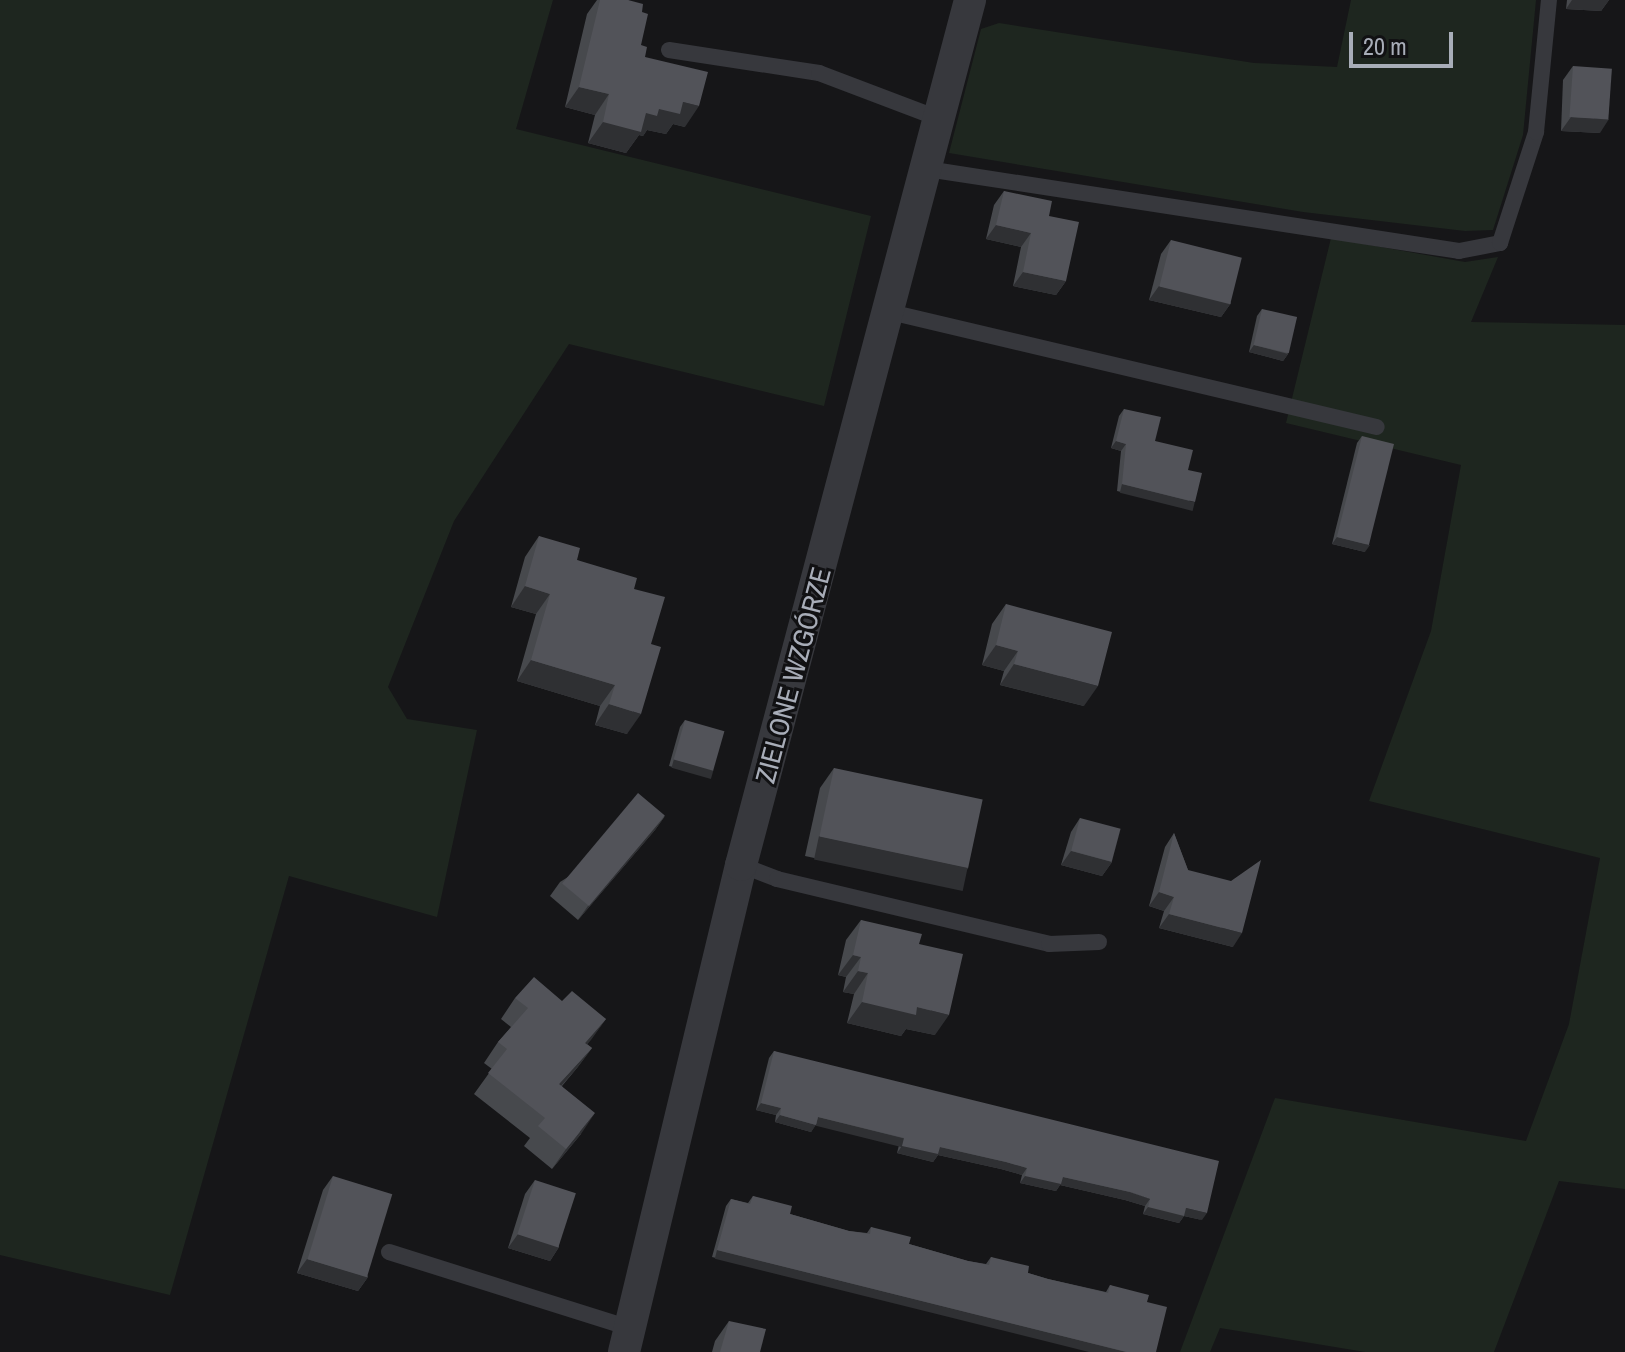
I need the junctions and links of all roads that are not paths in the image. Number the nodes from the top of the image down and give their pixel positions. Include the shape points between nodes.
1 (970, 0) edge
2 (1549, 0) edge
3 (669, 50) dead end
4 (940, 119) junction
5 (927, 169) junction
6 (890, 312) junction
7 (1377, 427) dead end
8 (741, 865) junction
9 (1099, 942) dead end
10 (389, 1252) dead end
11 (627, 1340) edge

1 - 4 street, ZIELONE WZGÓRZE
2 - 5 lane via 1536,132 1500,243 1459,251
3 - 4 lane via 819,73
4 - 5 street, ZIELONE WZGÓRZE
5 - 6 street, ZIELONE WZGÓRZE
6 - 7 lane
6 - 8 street, ZIELONE WZGÓRZE
8 - 9 lane via 777,879 1049,944
8 - 11 street, ZIELONE WZGÓRZE
10 - 11 lane

